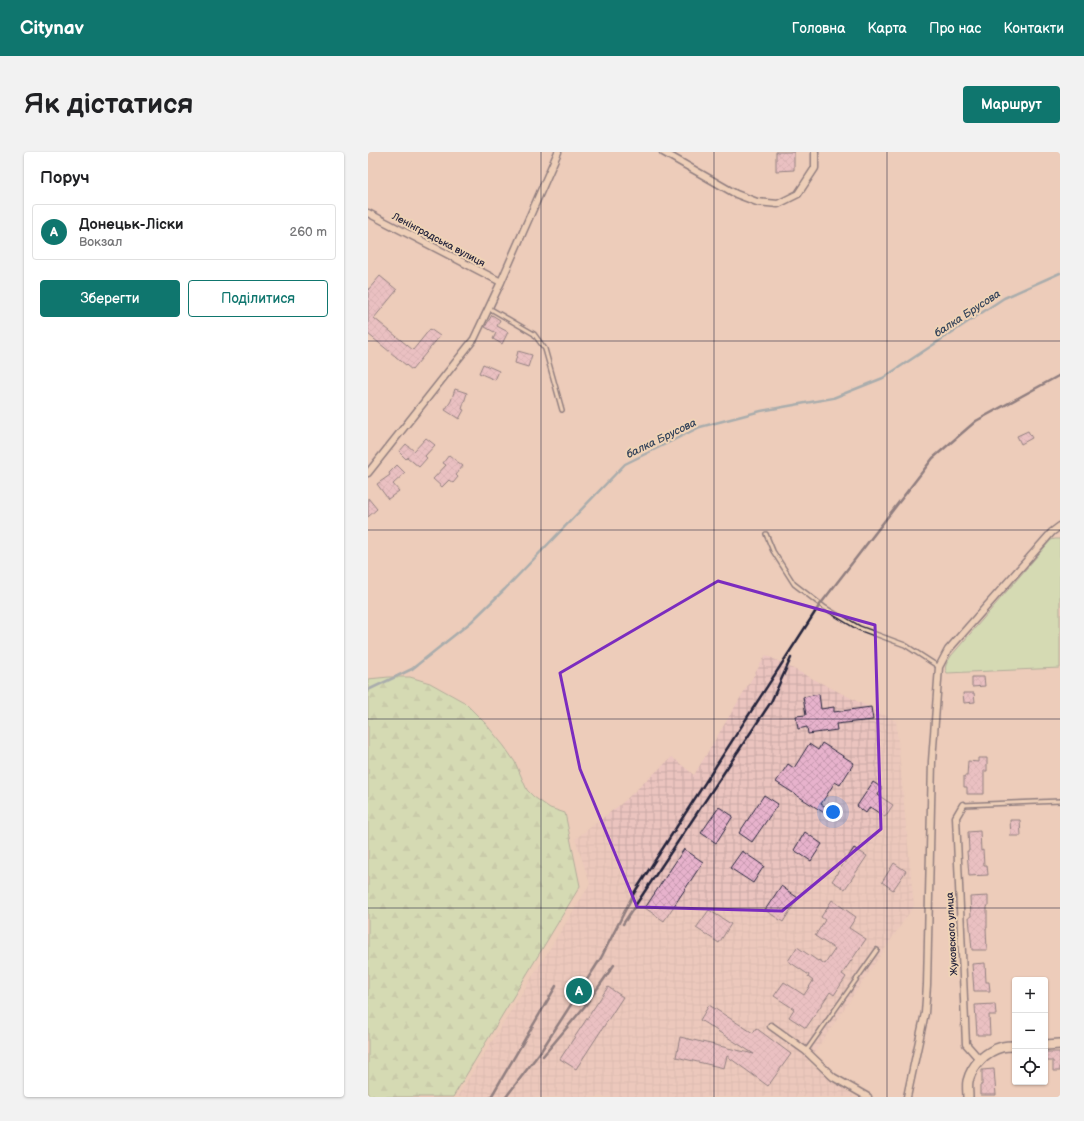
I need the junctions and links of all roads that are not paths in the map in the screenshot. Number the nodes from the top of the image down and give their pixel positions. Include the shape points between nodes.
1 (558, 152) edge
2 (663, 152) edge
3 (815, 152) edge
4 (368, 213) edge
5 (501, 282) junction
6 (489, 308) junction
7 (562, 410) dead end
8 (368, 473) edge
9 (1060, 526) edge
10 (766, 534) dead end
11 (939, 667) junction
12 (1060, 801) edge
13 (963, 805) joint
14 (877, 950) dead end
15 (771, 1026) dead end
16 (1060, 1044) edge
17 (1048, 1045) edge
18 (1012, 1046) edge
19 (806, 1051) junction
20 (980, 1060) junction
21 (868, 1097) edge
22 (907, 1097) edge
23 (968, 1097) edge

1 - 5 street
2 - 3 street via 736,194 757,202 778,204 798,194 814,168
4 - 5 street, Ленінградська вулиця
5 - 6 street
6 - 7 lane via 534,334 545,349
6 - 8 street via 474,339
9 - 11 street via 948,650
10 - 11 lane via 773,551 794,584 859,628 905,645
11 - 22 street via 932,761 927,992
12 - 13 lane
13 - 20 street, Жуковского улица via 956,817 966,1044
14 - 19 lane
15 - 19 street
16 - 17 street
18 - 20 street via 1002,1047
19 - 21 street via 832,1077
20 - 23 street via 972,1070 968,1082

